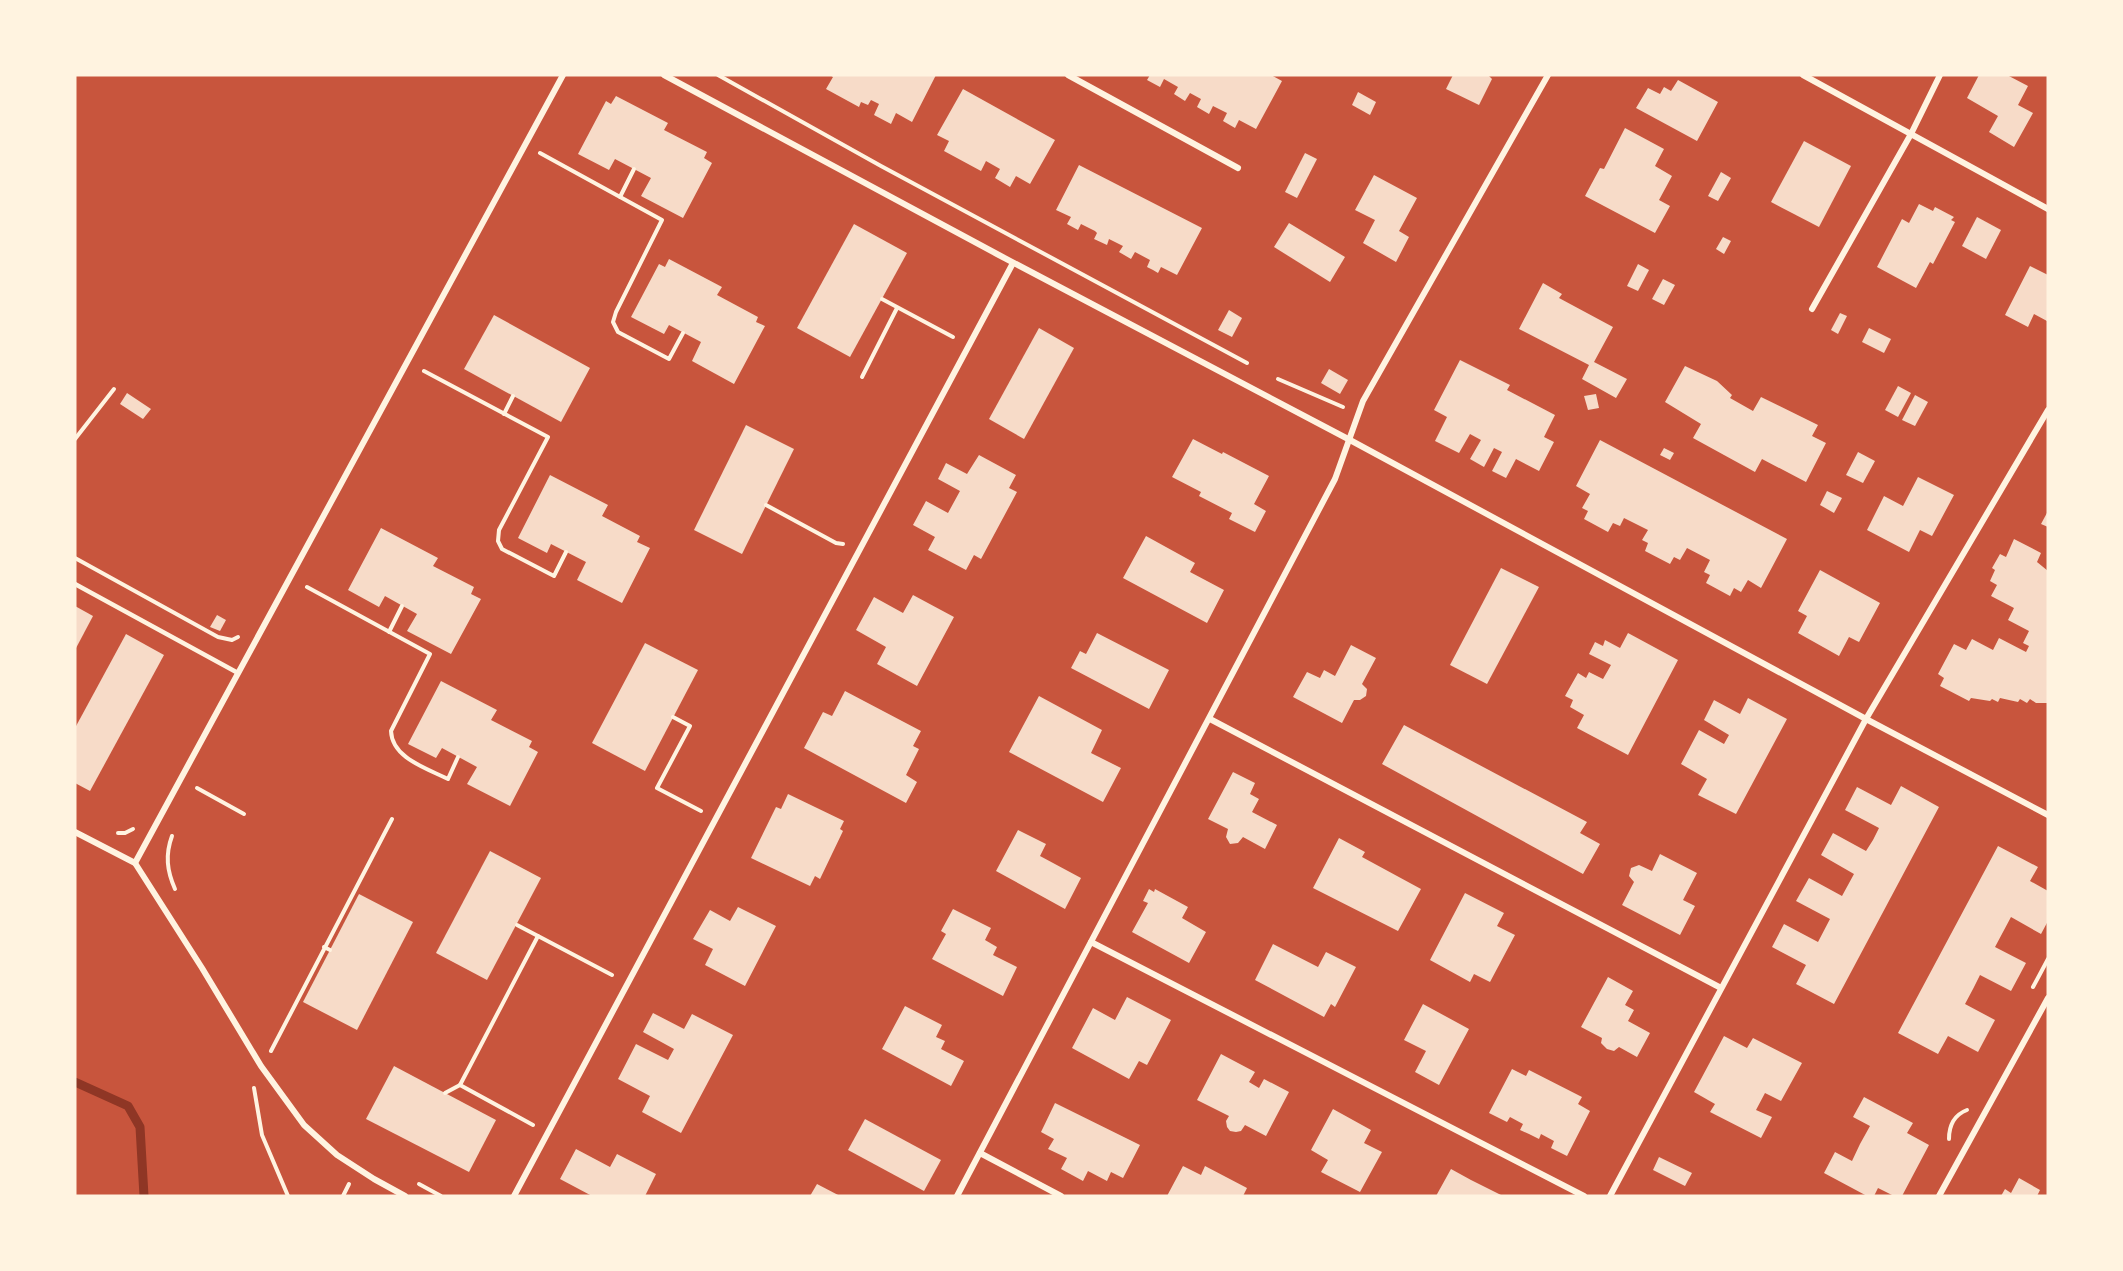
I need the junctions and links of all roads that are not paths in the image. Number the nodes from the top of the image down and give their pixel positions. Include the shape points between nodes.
1 (563, 75) edge
2 (664, 75) edge
3 (1068, 75) edge
4 (1548, 75) edge
5 (1803, 75) edge
6 (1940, 75) edge
7 (1911, 134) junction
8 (1238, 168) dead end
9 (2048, 209) edge
10 (1013, 263) junction
11 (1812, 309) dead end
12 (2048, 410) edge
13 (1350, 440) junction
14 (75, 584) edge
15 (238, 673) junction
16 (1210, 719) junction
17 (1866, 719) junction
18 (2048, 815) edge
19 (75, 831) edge
20 (135, 863) junction
21 (1092, 942) junction
22 (1721, 988) junction
23 (2048, 998) edge
24 (980, 1153) junction
25 (405, 1196) edge
26 (514, 1196) edge
27 (957, 1196) edge
28 (1061, 1196) edge
29 (1584, 1196) edge
30 (1610, 1196) edge
31 (1939, 1196) edge

1 - 15 street
2 - 10 street
3 - 8 street
4 - 13 street via 1363,401
5 - 7 street
6 - 7 street
7 - 9 street
7 - 11 street
10 - 13 street
10 - 26 street
12 - 17 street
13 - 16 street via 1335,479
13 - 17 street
14 - 15 lane
15 - 20 street
16 - 21 street
16 - 22 street
17 - 18 street
17 - 22 street
19 - 20 street
20 - 25 street via 291,1110 337,1155
21 - 24 street
21 - 29 street
22 - 30 street
23 - 31 street
24 - 27 street
24 - 28 street

